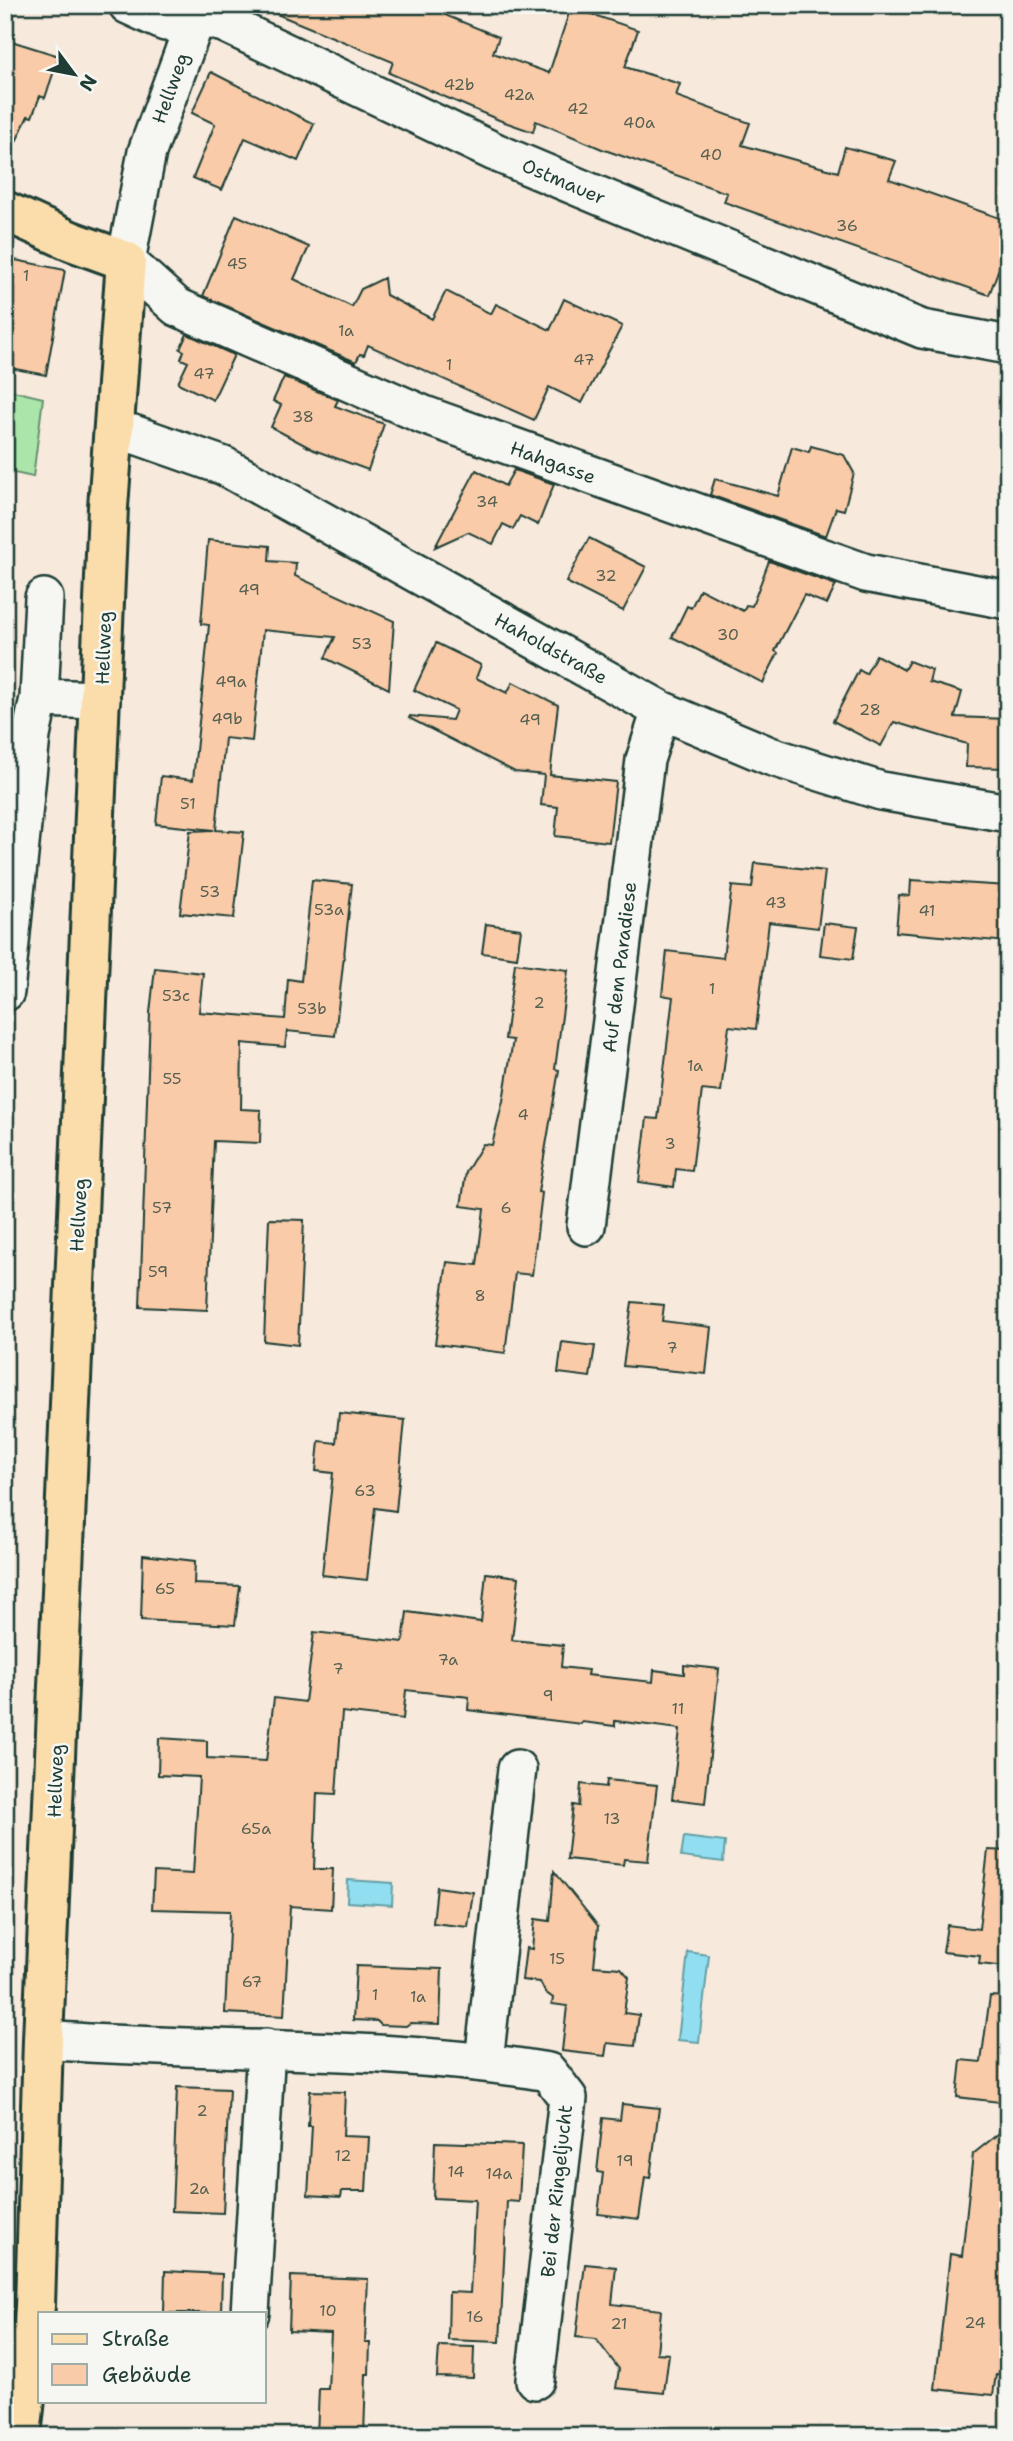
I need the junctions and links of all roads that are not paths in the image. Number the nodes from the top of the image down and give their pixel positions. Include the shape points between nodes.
1 (128, 5) edge
2 (199, 11) edge
3 (5, 211) edge
4 (125, 261) junction
5 (1008, 345) edge
6 (114, 432) junction
7 (44, 598) dead end
8 (1008, 600) edge
9 (39, 698) junction
10 (101, 700) junction
11 (662, 710) junction
12 (1008, 813) edge
13 (5, 992) edge
14 (586, 1226) dead end
15 (517, 1769) dead end
16 (43, 2040) junction
17 (266, 2048) junction
18 (484, 2061) junction
19 (250, 2312) edge
20 (535, 2380) dead end
21 (21, 2436) edge

1 - 2 street, Ostmauer via 165,22
2 - 4 street, Hellweg via 147,152
2 - 5 street, Ostmauer via 495,152 909,324
3 - 4 main road
4 - 6 main road, Hellweg
4 - 8 street, Hahgasse via 177,307 424,415 866,573
6 - 10 main road, Hellweg
6 - 11 street, Haholdstraße via 133,434 223,466
7 - 9 street
9 - 10 street
9 - 13 street
10 - 16 main road, Hellweg
11 - 12 street, Haholdstraße via 770,756 881,790
11 - 14 street, Auf dem Paradiese via 645,760
15 - 18 street
16 - 17 street, Bei der Ringeljucht
16 - 21 main road, Hellweg via 35,2306
17 - 18 street, Bei der Ringeljucht
17 - 19 street
18 - 20 street, Bei der Ringeljucht via 548,2072 568,2098

